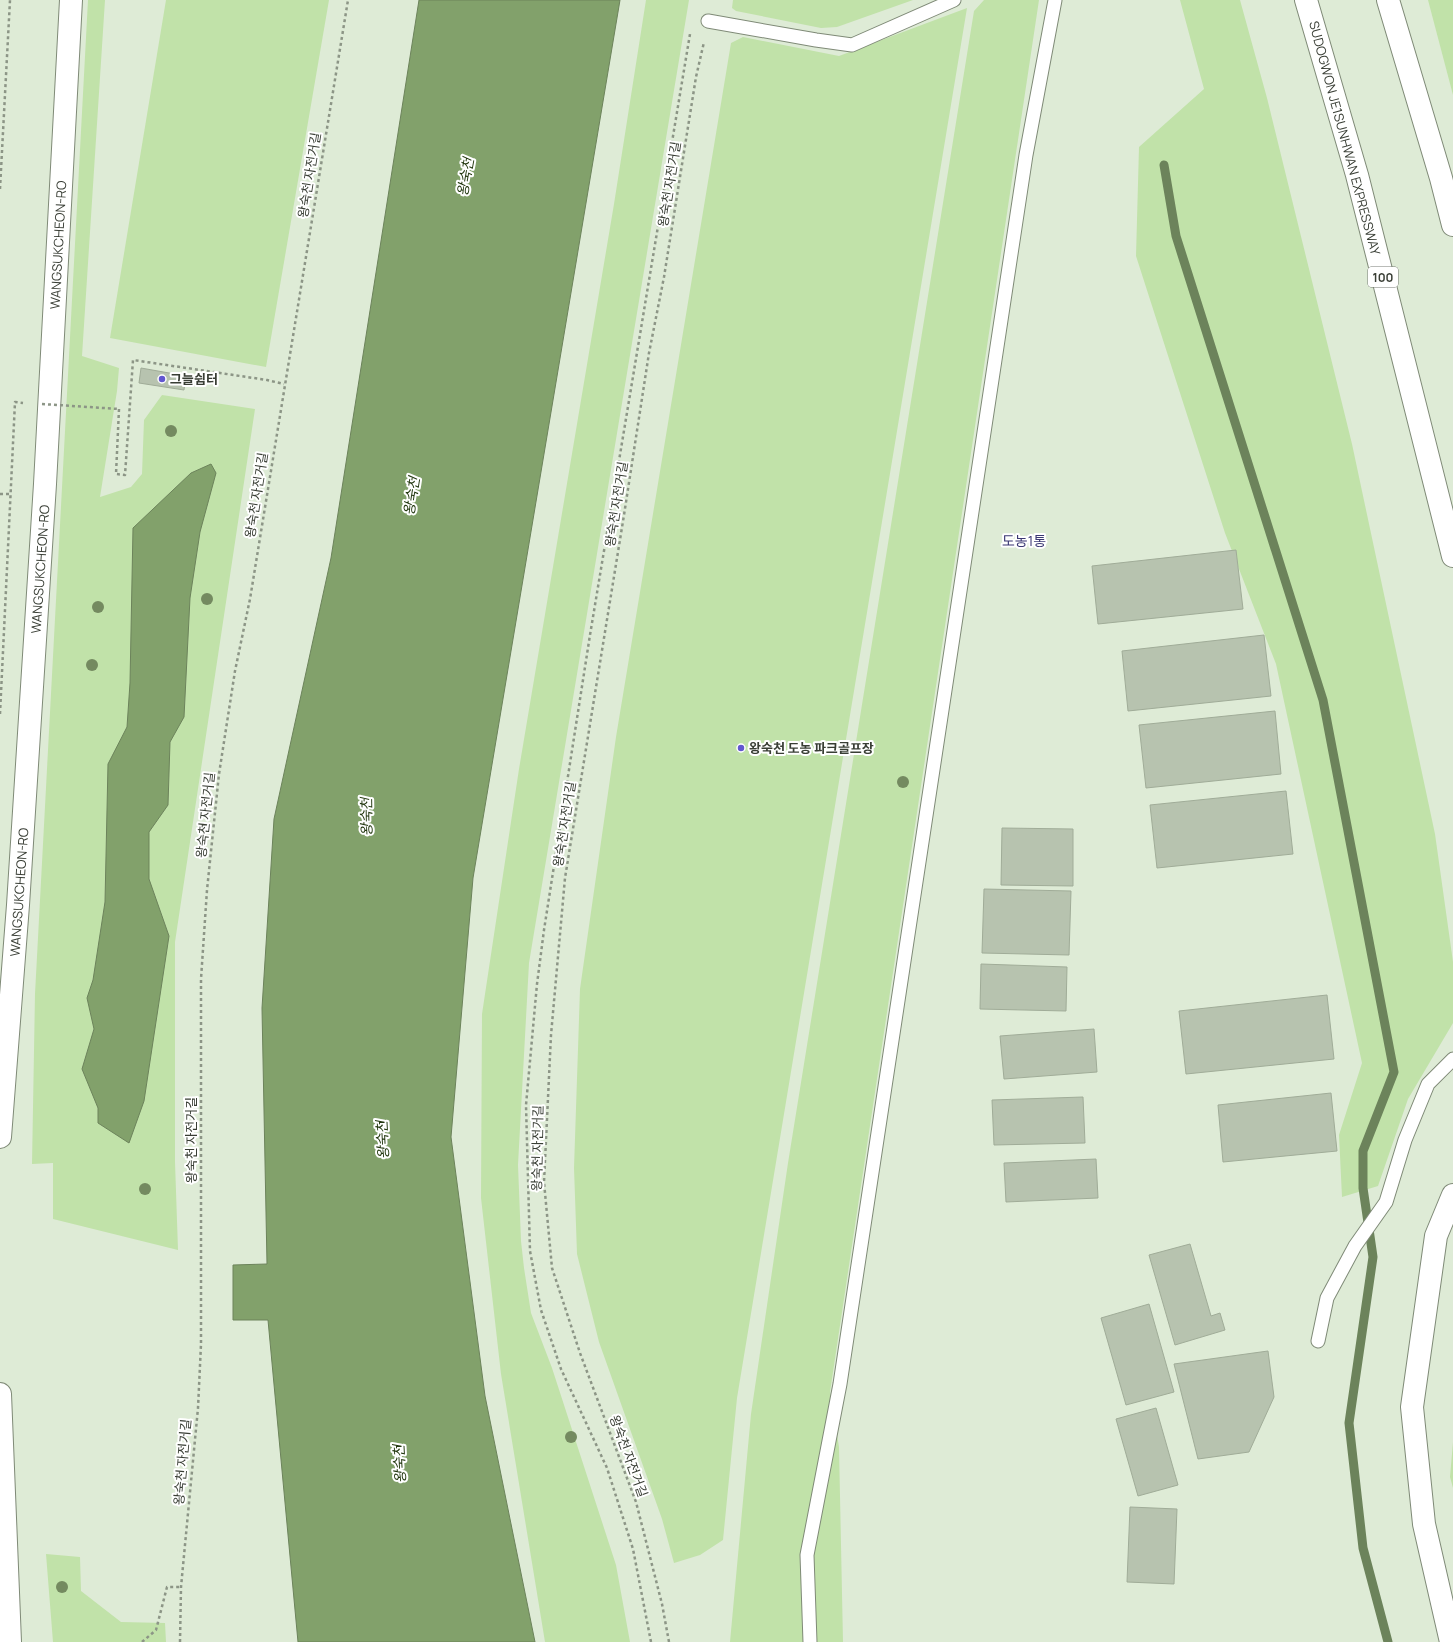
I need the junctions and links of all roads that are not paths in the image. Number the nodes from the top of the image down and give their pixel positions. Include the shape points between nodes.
1 (71, 0) edge
2 (954, 0) edge
3 (1055, 0) edge
4 (1306, 0) edge
5 (1388, 0) edge
6 (708, 22) road end
7 (1453, 225) edge
8 (1453, 556) edge
9 (1453, 1059) edge
10 (2, 1086) edge
11 (0, 1137) edge
12 (1453, 1195) edge
13 (1318, 1341) dead end
14 (0, 1394) edge
15 (10, 1642) edge
16 (810, 1642) edge
17 (1451, 1642) edge

1 - 10 main road, WANGSUKCHEON-RO via 45,484
2 - 6 lane via 852,44
3 - 16 lane via 1026,155 840,1384 807,1555
4 - 8 main road, SUDOGWON JE1SUNHWAN EXPRESSWAY / 100 via 1357,175
5 - 7 main road via 1442,178
9 - 13 lane via 1428,1084 1405,1140 1386,1202 1355,1246 1327,1298
10 - 11 main road, WANGSUKCHEON-RO
12 - 17 main road via 1436,1236 1412,1407 1424,1524
14 - 15 main road

